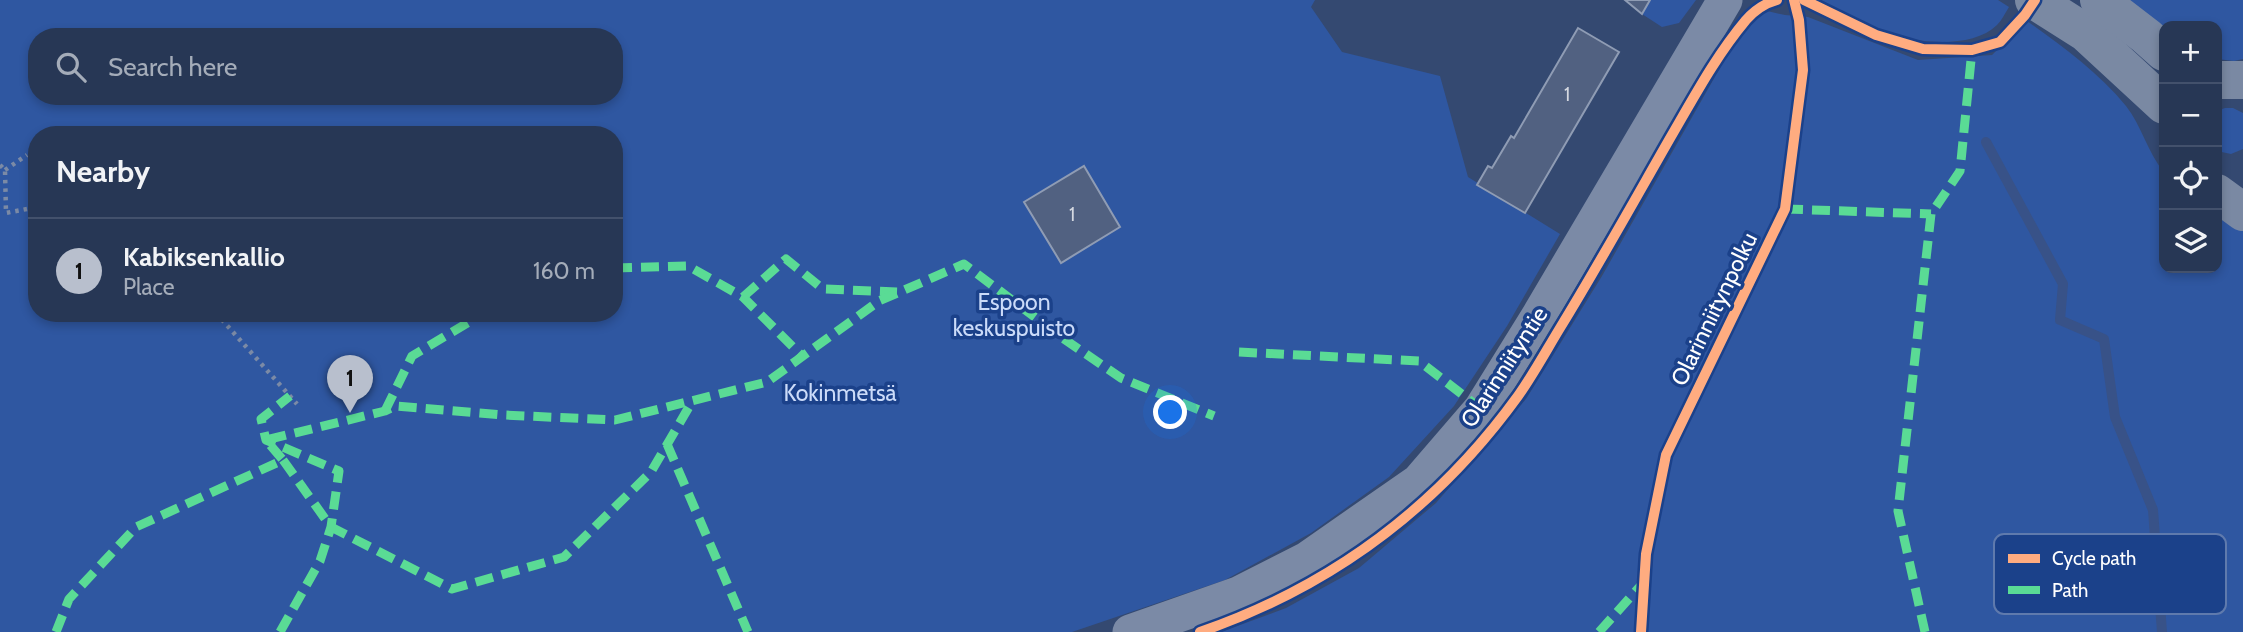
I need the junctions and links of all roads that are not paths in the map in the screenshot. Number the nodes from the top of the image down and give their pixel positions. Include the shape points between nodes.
1 (1725, 0) edge
2 (2034, 0) edge
3 (2099, 0) edge
4 (2159, 48) edge
5 (2222, 80) edge
6 (2243, 80) edge
7 (2159, 100) edge
8 (2243, 185) edge
9 (2222, 188) edge
10 (2222, 197) edge
11 (2243, 212) edge
12 (1130, 632) edge

1 - 12 street, Olarinniityntie via 1481,409 1419,481 1307,559 1238,594
2 - 7 main road via 2086,33
3 - 4 main road
5 - 6 main road
8 - 9 main road
10 - 11 main road

